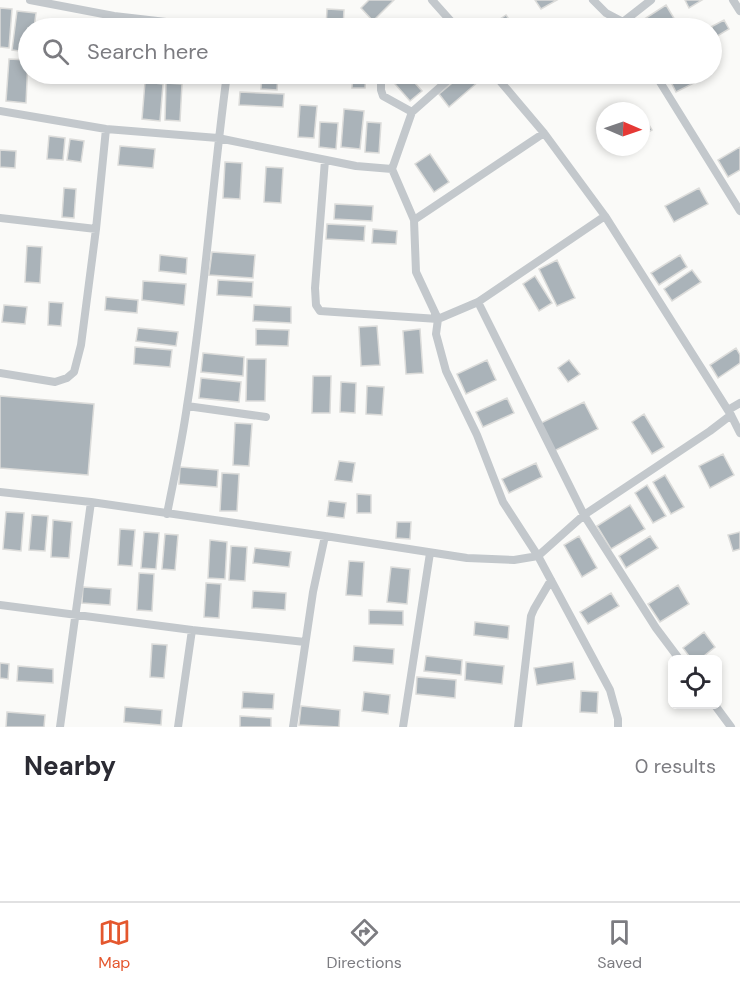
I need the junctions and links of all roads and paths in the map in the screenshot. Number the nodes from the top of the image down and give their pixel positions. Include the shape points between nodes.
1 (30, 0) edge
2 (432, 0) edge
3 (593, 0) edge
4 (651, 0) edge
5 (733, 0) edge
6 (740, 11) edge
7 (131, 18) edge
8 (448, 18) edge
9 (614, 18) edge
10 (632, 18) edge
11 (226, 84) edge
12 (381, 84) edge
13 (444, 84) edge
14 (502, 84) edge
15 (661, 84) edge
16 (0, 111) edge
17 (412, 112) junction
18 (106, 129) junction
19 (544, 133) junction
20 (218, 138) junction
21 (325, 160) junction
22 (392, 169) junction
23 (740, 211) edge
24 (605, 216) junction
25 (0, 218) edge
26 (414, 220) junction
27 (96, 230) junction
28 (478, 302) junction
29 (438, 318) junction
30 (0, 374) edge
31 (740, 403) edge
32 (188, 406) junction
33 (729, 412) junction
34 (266, 417) dead end
35 (740, 433) edge
36 (0, 492) edge
37 (91, 502) junction
38 (167, 514) junction
39 (584, 515) junction
40 (325, 536) junction
41 (430, 553) junction
42 (538, 556) junction
43 (551, 580) junction
44 (0, 605) edge
45 (75, 615) junction
46 (192, 630) junction
47 (305, 642) junction
48 (676, 655) edge
49 (717, 709) edge
50 (60, 727) edge
51 (178, 727) edge
52 (293, 727) edge
53 (404, 727) edge
54 (518, 727) edge
55 (618, 727) edge
56 (731, 727) edge

1 - 7 street
2 - 8 street
3 - 9 street
4 - 10 street
5 - 6 street
11 - 20 street
12 - 17 street via 383,96
13 - 17 street
14 - 19 street
15 - 23 street
16 - 18 street
17 - 22 street
18 - 20 street
18 - 27 street
19 - 24 street
19 - 26 street
20 - 21 street
20 - 32 street
21 - 22 street
21 - 29 street via 315,288 317,308
22 - 26 street
24 - 28 street
24 - 33 street
25 - 27 street
26 - 29 street via 416,272
27 - 30 street via 74,372 55,382
28 - 29 street
28 - 39 street
29 - 42 street via 436,334 446,371 503,502
31 - 33 street
32 - 34 street
32 - 38 street
33 - 35 street
33 - 39 street via 710,431
36 - 37 street
37 - 38 street
37 - 45 street
38 - 40 street
39 - 42 street
39 - 48 street
40 - 41 street
40 - 47 street
41 - 42 street via 514,560
41 - 53 street
42 - 43 street
43 - 54 street via 531,616
43 - 55 street via 610,690
44 - 45 street
45 - 46 street
45 - 50 street
46 - 47 street
46 - 51 street
47 - 52 street
49 - 56 street

